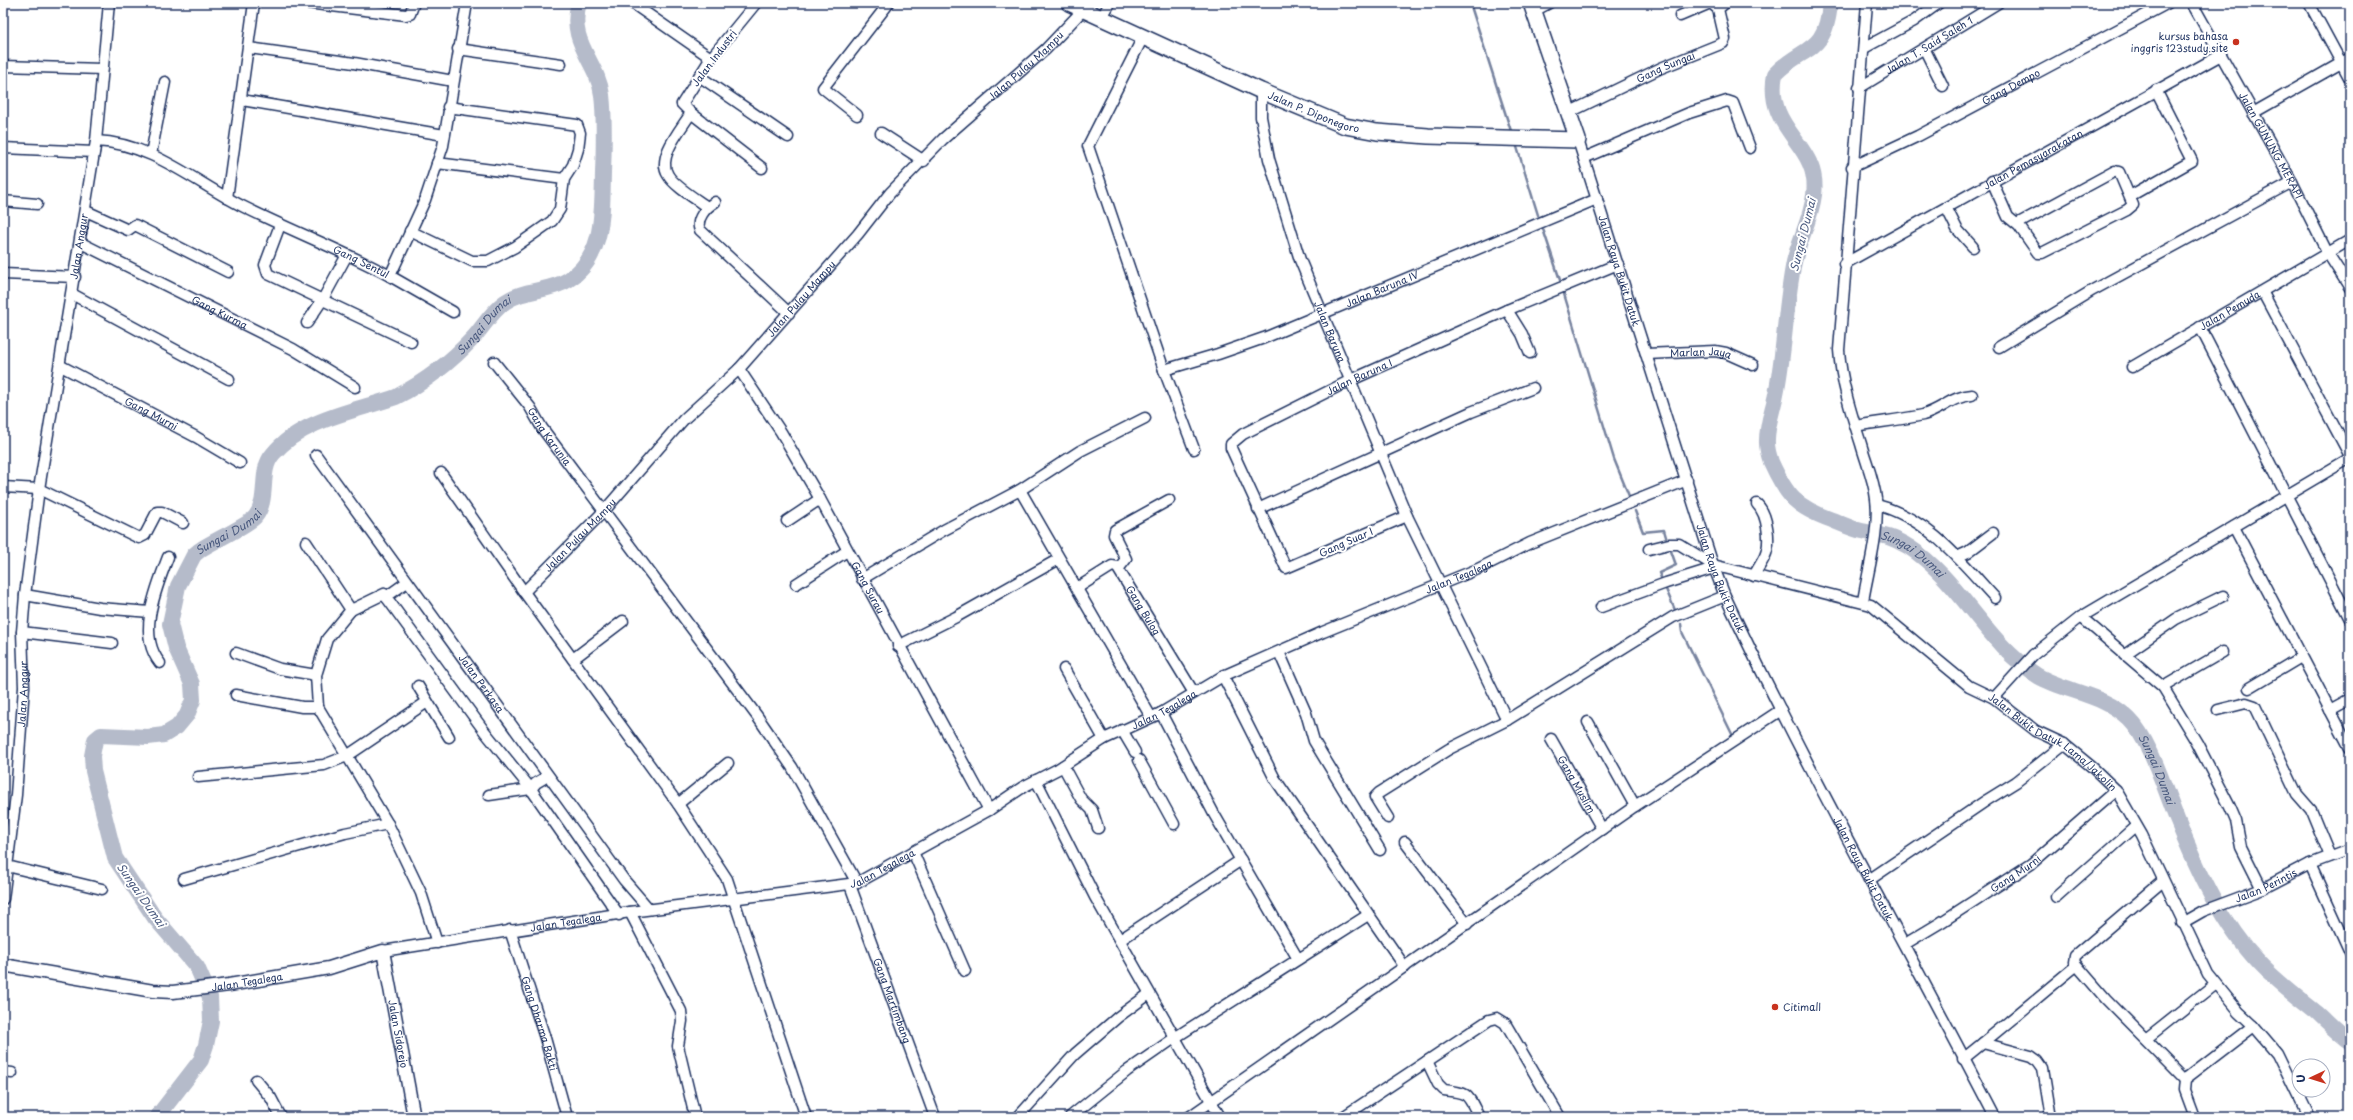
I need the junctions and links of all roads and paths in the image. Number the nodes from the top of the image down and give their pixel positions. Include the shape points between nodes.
1 (109, 3) edge
2 (254, 3) edge
3 (307, 3) edge
4 (414, 3) edge
5 (467, 3) edge
6 (632, 3) edge
7 (756, 3) edge
8 (889, 3) edge
9 (1069, 3) edge
10 (1110, 3) edge
11 (1549, 3) edge
12 (1867, 3) edge
13 (1939, 3) edge
14 (1998, 3) edge
15 (2168, 3) edge
16 (2192, 3) edge
17 (2309, 3) edge
18 (1721, 6) edge
19 (1532, 7) edge
20 (1083, 10) junction
21 (1680, 16) dead end
22 (1101, 19) junction
23 (1143, 37) junction
24 (249, 48) junction
25 (1864, 48) junction
26 (458, 49) junction
27 (1925, 50) junction
28 (2221, 55) junction
29 (711, 58) junction
30 (2345, 61) edge
31 (561, 64) dead end
32 (3, 66) edge
33 (102, 69) junction
34 (699, 76) junction
35 (2350, 79) edge
36 (453, 81) junction
37 (165, 82) dead end
38 (1943, 86) dead end
39 (1859, 88) junction
40 (2156, 90) junction
41 (1261, 91) junction
42 (242, 100) junction
43 (448, 106) junction
44 (691, 113) junction
45 (1568, 113) junction
46 (2253, 113) junction
47 (857, 115) dead end
48 (881, 132) dead end
49 (444, 135) junction
50 (788, 137) dead end
51 (1578, 140) junction
52 (96, 141) junction
53 (3, 148) edge
54 (1750, 148) dead end
55 (94, 152) junction
56 (151, 154) junction
57 (1584, 158) junction
58 (924, 161) junction
59 (437, 163) junction
60 (762, 168) dead end
61 (1852, 168) junction
62 (564, 179) junction
63 (1992, 182) junction
64 (2292, 182) junction
65 (2130, 196) junction
66 (227, 198) junction
67 (1598, 199) junction
68 (3, 201) edge
69 (36, 204) dead end
70 (1947, 209) junction
71 (86, 211) junction
72 (2017, 224) junction
73 (280, 225) junction
74 (410, 231) junction
75 (2350, 240) edge
76 (81, 243) junction
77 (1973, 247) dead end
78 (2327, 252) junction
79 (347, 255) junction
80 (1618, 264) junction
81 (1844, 264) junction
82 (228, 272) dead end
83 (3, 274) edge
84 (390, 276) junction
85 (75, 277) junction
86 (2350, 288) edge
87 (2263, 293) junction
88 (72, 294) junction
89 (324, 299) junction
90 (1507, 310) junction
91 (453, 312) dead end
92 (789, 313) junction
93 (1322, 314) junction
94 (307, 323) dead end
95 (2200, 327) junction
96 (411, 342) dead end
97 (1999, 347) dead end
98 (1530, 353) dead end
99 (1646, 354) junction
100 (494, 362) dead end
101 (1753, 364) dead end
102 (61, 366) junction
103 (2132, 367) dead end
104 (739, 369) junction
105 (1164, 370) junction
106 (229, 379) dead end
107 (1349, 381) junction
108 (355, 387) dead end
109 (1533, 388) dead end
110 (1972, 395) dead end
111 (1145, 418) dead end
112 (1855, 426) junction
113 (1194, 449) dead end
114 (1380, 453) junction
115 (316, 455) dead end
116 (2350, 457) edge
117 (240, 463) dead end
118 (441, 474) dead end
119 (1687, 480) junction
120 (3, 487) edge
121 (39, 490) junction
122 (1020, 490) junction
123 (2286, 496) junction
124 (820, 499) junction
125 (1169, 500) dead end
126 (1757, 504) dead end
127 (1877, 505) junction
128 (1258, 509) junction
129 (604, 511) junction
130 (1407, 516) junction
131 (787, 521) dead end
132 (183, 523) dead end
133 (2234, 527) junction
134 (1993, 533) dead end
135 (306, 542) dead end
136 (1649, 548) dead end
137 (846, 551) junction
138 (168, 557) dead end
139 (1957, 557) junction
140 (1059, 558) junction
141 (1714, 567) junction
142 (1118, 568) junction
143 (1286, 568) joint
144 (1754, 576) junction
145 (862, 579) junction
146 (407, 582) junction
147 (796, 584) dead end
148 (1440, 584) junction
149 (1077, 588) junction
150 (524, 592) junction
151 (25, 596) junction
152 (1725, 596) junction
153 (2223, 596) dead end
154 (386, 597) junction
155 (1995, 598) dead end
156 (1863, 601) junction
157 (1601, 607) dead end
158 (351, 610) junction
159 (150, 612) junction
160 (2081, 617) junction
161 (2350, 619) edge
162 (623, 621) dead end
163 (22, 632) junction
164 (112, 643) dead end
165 (898, 646) junction
166 (1279, 652) junction
167 (2223, 652) dead end
168 (236, 653) dead end
169 (2124, 655) junction
170 (2301, 657) junction
171 (573, 659) junction
172 (160, 663) dead end
173 (1064, 669) dead end
174 (316, 675) junction
175 (1223, 676) junction
176 (418, 686) dead end
177 (2163, 687) junction
178 (2249, 688) dead end
179 (1194, 693) junction
180 (236, 696) dead end
181 (1994, 698) junction
182 (2350, 699) edge
183 (427, 702) junction
184 (318, 707) junction
185 (1782, 710) junction
186 (2218, 710) dead end
187 (2330, 710) junction
188 (1156, 715) junction
189 (1507, 720) junction
190 (1588, 722) dead end
191 (1122, 730) junction
192 (449, 737) dead end
193 (1104, 739) junction
194 (1551, 739) dead end
195 (2064, 744) junction
196 (2350, 748) edge
197 (347, 756) junction
198 (728, 763) dead end
199 (1063, 766) junction
200 (548, 776) junction
201 (198, 777) dead end
202 (1036, 780) junction
203 (531, 789) junction
204 (2116, 790) junction
205 (489, 795) dead end
206 (678, 804) junction
207 (1635, 806) junction
208 (989, 810) junction
209 (1388, 818) dead end
210 (388, 824) junction
211 (1174, 824) dead end
212 (2136, 826) junction
213 (1098, 828) dead end
214 (1602, 830) junction
215 (1405, 842) dead end
216 (2350, 849) edge
217 (1380, 850) dead end
218 (913, 852) junction
219 (2330, 856) junction
220 (1241, 860) junction
221 (2310, 864) junction
222 (7, 866) junction
223 (184, 879) dead end
224 (1869, 880) junction
225 (2163, 881) junction
226 (853, 884) junction
227 (102, 889) dead end
228 (2262, 889) junction
229 (2056, 897) dead end
230 (3, 899) edge
231 (733, 900) junction
232 (649, 909) junction
233 (630, 912) junction
234 (1368, 914) junction
235 (619, 915) junction
236 (2182, 923) junction
237 (1467, 924) junction
238 (510, 930) junction
239 (1120, 940) junction
240 (437, 944) junction
241 (1905, 944) junction
242 (383, 951) junction
243 (2350, 952) edge
244 (1298, 959) junction
245 (3, 965) edge
246 (2076, 966) junction
247 (1405, 967) junction
248 (965, 971) dead end
249 (2215, 984) junction
250 (1149, 994) junction
251 (2254, 1026) junction
252 (1176, 1038) junction
253 (2147, 1038) junction
254 (1983, 1043) junction
255 (1963, 1059) junction
256 (1427, 1061) junction
257 (2186, 1079) junction
258 (256, 1080) dead end
259 (1211, 1101) junction
260 (281, 1117) edge
261 (414, 1117) edge
262 (567, 1117) edge
263 (694, 1117) edge
264 (806, 1117) edge
265 (935, 1117) edge
266 (1018, 1117) edge
267 (1070, 1117) edge
268 (1189, 1117) edge
269 (1220, 1117) edge
270 (1343, 1117) edge
271 (1479, 1117) edge
272 (1560, 1117) edge
273 (1995, 1117) edge
274 (2051, 1117) edge
275 (2194, 1117) edge
276 (2308, 1117) edge

1 - 33 street, Jalan Anggur
2 - 24 street
3 - 4 street via 406,15 410,14
5 - 26 street, Gang Sentul
6 - 29 street
7 - 29 street, Jalan Industri
8 - 47 street via 823,88
9 - 20 main road, Jalan P. Diponegoro
10 - 22 street
11 - 19 street
12 - 25 street
13 - 25 street via 1914,21
14 - 27 street, Jalan T. Said Saleh 1
15 - 61 street, Gang Dempo via 1918,136
16 - 28 street, Jalan GUNUNG MERAPI
17 - 30 street
18 - 21 street via 1708,4
18 - 45 street, Gang Sungai via 1726,39 1723,43 1662,68
19 - 45 main road, Jalan Raya Bukit Datuk
20 - 22 main road, Jalan P. Diponegoro
20 - 58 street, Jalan Pulau Mampu via 1046,49 943,139
22 - 23 main road, Jalan P. Diponegoro
23 - 41 main road, Jalan P. Diponegoro
23 - 105 street via 1088,146
24 - 36 street
24 - 42 street
25 - 39 street
26 - 31 street
26 - 36 street, Gang Sentul
27 - 38 street
27 - 39 street, Jalan T. Said Saleh 1
28 - 40 street, Jalan Pemasyarakatan
28 - 46 street, Jalan GUNUNG MERAPI
29 - 34 street, Jalan Industri
30 - 35 street
30 - 46 street
32 - 33 street
33 - 52 street, Jalan Anggur
34 - 44 street, Jalan Industri via 682,101 682,106
34 - 50 street
36 - 43 street, Gang Sentul
37 - 56 street
39 - 61 street
40 - 63 street, Jalan Pemasyarakatan via 2098,125
40 - 65 street via 2192,161
41 - 51 main road, Jalan P. Diponegoro via 1326,119 1360,130 1497,139
41 - 93 street, Jalan Baruna via 1262,126 1278,194 1295,247
42 - 49 street
42 - 66 street
43 - 49 street, Gang Sentul
43 - 62 street via 577,124 580,134 576,160
44 - 60 street
44 - 92 street via 668,151 665,169 670,178 711,205 699,222 698,227 702,234
45 - 51 main road, Jalan Raya Bukit Datuk
46 - 64 street, Jalan GUNUNG MERAPI
48 - 58 street
49 - 59 street, Gang Sentul
51 - 57 street, Jalan Raya Bukit Datuk
52 - 55 street, Jalan Anggur
52 - 56 street, Gang Sentul via 120,144
53 - 55 street
54 - 57 street via 1733,103 1727,101 1689,113
55 - 71 street, Jalan Anggur
56 - 66 street, Gang Sentul
57 - 67 street, Jalan Raya Bukit Datuk
58 - 92 street, Jalan Pulau Mampu via 890,193
59 - 62 street
59 - 74 street, Gang Sentul via 425,200
61 - 81 street
62 - 74 street via 560,209 552,221 515,247 488,260 472,261
63 - 70 street, Jalan Pemasyarakatan
63 - 72 street via 2008,217
64 - 78 street, Jalan GUNUNG MERAPI
64 - 97 street via 2093,290
65 - 72 street via 2119,172 2115,171
65 - 72 street via 2133,205 2127,210 2042,253 2038,253
66 - 73 street, Gang Sentul
67 - 80 street, Jalan Raya Bukit Datuk
67 - 93 street, Jalan Baruna IV
68 - 69 street
70 - 77 street via 1957,229
70 - 81 street, Jalan Pemasyarakatan
71 - 76 street, Jalan Anggur
71 - 82 street via 128,230 135,226
73 - 79 street, Gang Sentul
73 - 89 street via 266,272
74 - 84 street, Gang Sentul
75 - 78 street, Jalan Pemuda
76 - 85 street, Jalan Anggur
76 - 108 street, Gang Kurma via 293,348
78 - 86 street, Jalan GUNUNG MERAPI
78 - 87 street, Jalan Pemuda
79 - 84 street, Gang Sentul
79 - 89 street
80 - 90 street, Jalan Baruna I
80 - 99 street, Jalan Raya Bukit Datuk
81 - 112 street via 1839,350 1842,376
83 - 85 street
84 - 91 street
85 - 88 street, Jalan Anggur
87 - 95 street, Jalan Pemuda
87 - 116 street
88 - 102 street, Jalan Anggur
88 - 106 street
89 - 94 street
89 - 96 street
90 - 98 street
90 - 107 street, Jalan Baruna I
92 - 104 street, Jalan Pulau Mampu
93 - 105 street, Jalan Baruna IV via 1218,354
93 - 107 street, Jalan Baruna
95 - 103 street, Jalan Pemuda
95 - 123 street
99 - 101 street, Marlan Jaya via 1715,351
99 - 119 street, Jalan Raya Bukit Datuk
100 - 129 street, Gang Karunia via 530,407 542,428
102 - 117 street, Gang Murni
102 - 121 street, Jalan Anggur
104 - 124 street, Gang Surau via 782,432
104 - 129 street, Jalan Pulau Mampu via 684,419
105 - 113 street
107 - 114 street, Jalan Baruna
107 - 128 street, Jalan Baruna I via 1232,441 1231,448
109 - 114 street via 1471,412
110 - 112 street via 1959,397 1935,411
111 - 122 street via 1080,450
112 - 127 street via 1875,488
114 - 128 street
114 - 130 street, Jalan Baruna
115 - 146 street, Jalan Perkasa
116 - 123 street
118 - 150 street
119 - 141 street, Jalan Raya Bukit Datuk
119 - 148 street, Jalan Tegalega via 1530,543
120 - 121 street
121 - 132 street via 139,538 145,535 157,512
121 - 151 street, Jalan Anggur
122 - 140 street
122 - 145 street via 944,530
123 - 133 street
123 - 161 street
124 - 131 street
124 - 137 street, Gang Surau
125 - 142 street via 1115,530 1114,535 1126,559
126 - 144 street via 1763,513 1768,544 1765,556
127 - 139 street via 1895,511 1925,528
127 - 156 street
128 - 143 street, Jalan Baruna I
129 - 150 street, Jalan Pulau Mampu
129 - 226 street, Gang Karunia via 779,747
130 - 143 street, Gang Suar I
130 - 148 street, Jalan Baruna
133 - 160 street
133 - 170 street
134 - 139 street
135 - 158 street
136 - 141 street, Jalan Bukit Datuk Lama/Jakolin via 1679,544
137 - 145 street, Gang Surau
137 - 147 street
138 - 159 street
139 - 155 street
140 - 149 street
140 - 165 street via 956,617
141 - 144 street, Jalan Bukit Datuk Lama/Jakolin
141 - 152 street, Jalan Raya Bukit Datuk
141 - 157 street
142 - 149 street via 1112,566
142 - 179 street, Gang Bulog
144 - 156 street, Jalan Bukit Datuk Lama/Jakolin
145 - 165 street, Gang Surau
146 - 154 street
146 - 200 street, Jalan Perkasa
148 - 166 street, Jalan Tegalega
148 - 189 street, Jalan Baruna
149 - 188 street
150 - 171 street
151 - 159 street via 100,608
151 - 163 street, Jalan Anggur
152 - 185 street, Jalan Raya Bukit Datuk
152 - 189 street via 1673,617
153 - 169 street via 2176,619
154 - 158 street via 384,594
154 - 203 street via 485,732
156 - 181 street, Jalan Bukit Datuk Lama/Jakolin via 1878,609 1968,686
158 - 174 street via 327,639
159 - 172 street via 152,648
160 - 169 street
160 - 181 street via 2033,655
162 - 171 street
163 - 164 street
163 - 222 street, Jalan Anggur via 24,687 16,795
165 - 208 street, Gang Surau
166 - 175 street, Jalan Tegalega
166 - 217 street via 1306,713 1314,741
167 - 177 street
168 - 174 street via 280,670
169 - 177 street
170 - 178 street
170 - 187 street
171 - 206 street
173 - 193 street
174 - 184 street
175 - 179 street, Jalan Tegalega
175 - 234 street via 1275,779
176 - 183 street
177 - 228 street via 2230,807 2236,821 2241,847
179 - 188 street, Jalan Tegalega
180 - 184 street via 302,708
181 - 195 street, Jalan Bukit Datuk Lama/Jakolin via 2036,731
182 - 187 street
183 - 192 street
183 - 197 street
184 - 197 street
185 - 207 street
185 - 224 street, Jalan Raya Bukit Datuk
186 - 219 street via 2246,703 2255,706 2297,794 2311,810
187 - 196 street
188 - 191 street, Jalan Tegalega
188 - 220 street
189 - 209 street via 1443,752 1377,794 1375,797
190 - 207 street
191 - 193 street, Jalan Tegalega
191 - 211 street
193 - 199 street, Jalan Tegalega
194 - 214 street, Gang Muslim
195 - 204 street, Jalan Bukit Datuk Lama/Jakolin
195 - 224 street via 2016,782
197 - 201 street via 324,765
197 - 210 street
198 - 206 street
199 - 202 street, Jalan Tegalega
199 - 213 street via 1081,799 1092,810
200 - 203 street
200 - 232 street, Jalan Perkasa via 624,880
202 - 208 street, Jalan Tegalega
202 - 239 street via 1091,890
203 - 205 street
203 - 235 street
204 - 212 street, Jalan Bukit Datuk Lama/Jakolin
204 - 241 street, Gang Murni via 2031,864
206 - 231 street via 727,879
207 - 214 street
208 - 218 street, Jalan Tegalega
210 - 223 street
210 - 240 street via 421,893
212 - 225 street, Jalan Bukit Datuk Lama/Jakolin
212 - 229 street
214 - 237 street
215 - 237 street
216 - 219 street, Jalan Perintis
218 - 226 street, Jalan Tegalega
218 - 248 street
219 - 221 street, Jalan Perintis
220 - 239 street
220 - 244 street
221 - 228 street, Jalan Perintis
221 - 243 street
222 - 227 street
222 - 230 street, Jalan Anggur
224 - 241 street, Jalan Raya Bukit Datuk
225 - 236 street, Jalan Bukit Datuk Lama/Jakolin
225 - 246 street via 2075,956
226 - 231 street, Jalan Tegalega
226 - 265 street, Gang Martimbang
228 - 236 street, Jalan Perintis via 2203,911
231 - 232 street, Jalan Tegalega
231 - 264 street
232 - 233 street, Jalan Tegalega
233 - 235 street, Jalan Tegalega
233 - 263 street via 681,1011 678,1046
234 - 244 street
234 - 247 street
235 - 238 street, Jalan Tegalega
236 - 249 street, Jalan Bukit Datuk Lama/Jakolin
237 - 247 street
238 - 240 street, Jalan Tegalega
238 - 262 street, Gang Dharma Bakti
239 - 250 street
240 - 242 street, Jalan Tegalega
241 - 255 street, Jalan Raya Bukit Datuk
242 - 245 street, Jalan Tegalega via 329,968 229,986 173,992 153,991
242 - 261 street, Jalan Sidorejo
244 - 252 street
246 - 253 street
246 - 254 street
247 - 259 street
249 - 251 street, Jalan Bukit Datuk Lama/Jakolin
249 - 253 street
250 - 252 street
250 - 266 street via 1075,1054
251 - 257 street
251 - 276 street, Jalan Bukit Datuk Lama/Jakolin via 2277,1053
252 - 259 street
252 - 267 street via 1127,1071
253 - 257 street
254 - 255 street
254 - 274 street via 2031,1056 2038,1061 2043,1068
255 - 273 street, Jalan Raya Bukit Datuk
256 - 270 street
256 - 271 street via 1438,1084 1444,1090 1458,1090 1466,1094
256 - 272 street via 1489,1020 1500,1019 1505,1023
257 - 275 street via 2184,1090
258 - 260 street via 271,1098
259 - 268 street
259 - 269 street

